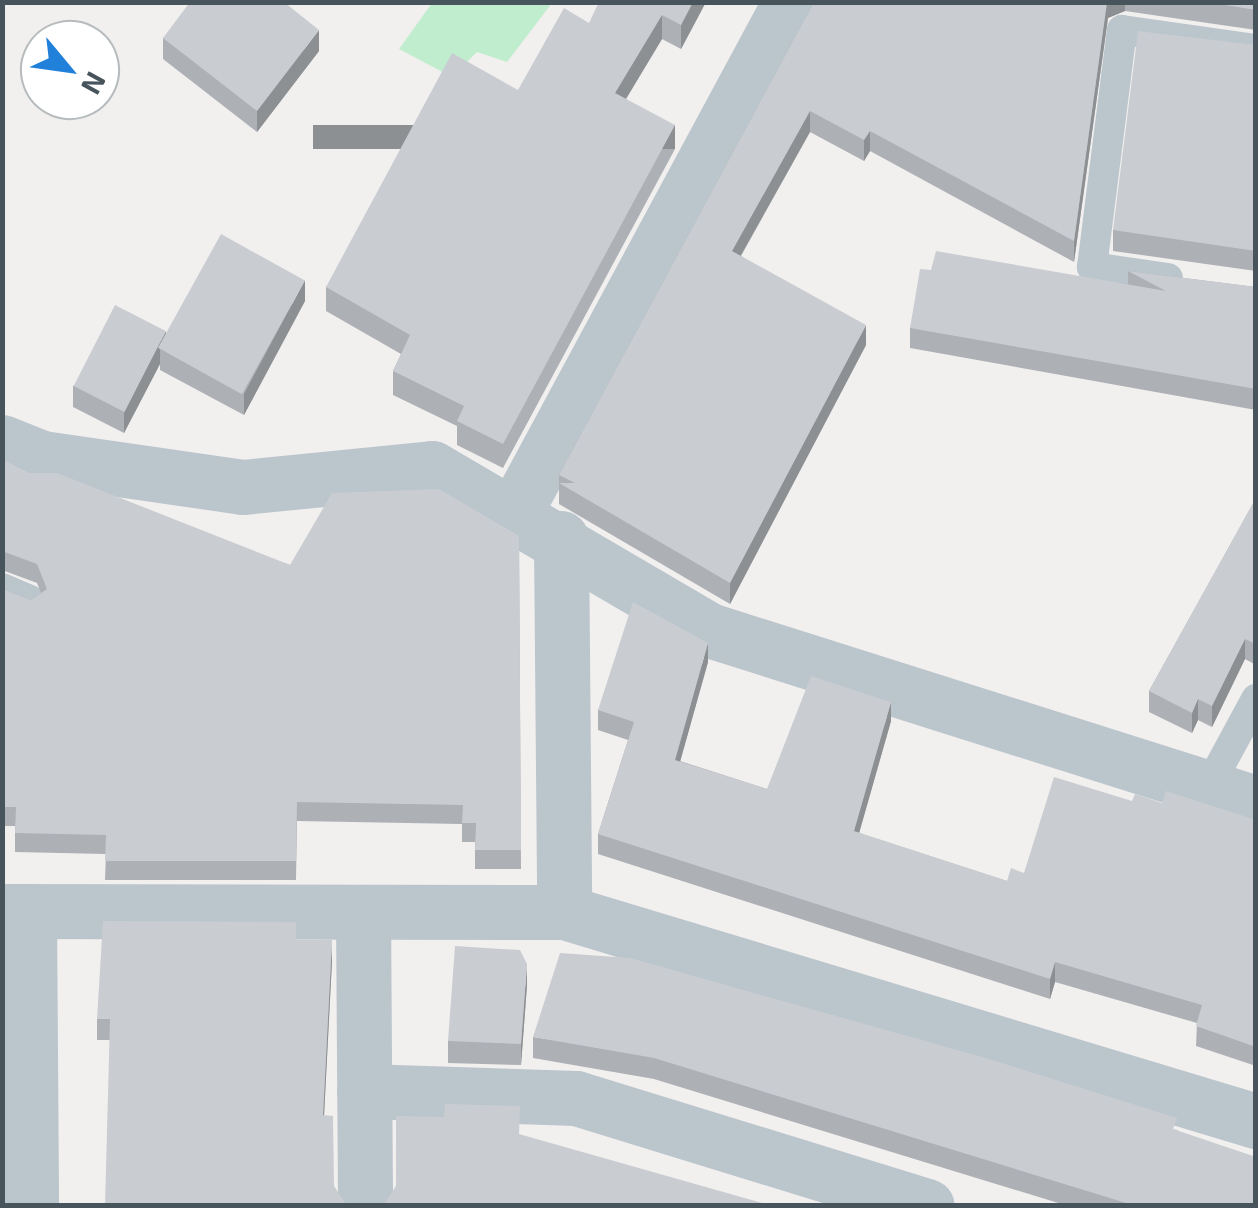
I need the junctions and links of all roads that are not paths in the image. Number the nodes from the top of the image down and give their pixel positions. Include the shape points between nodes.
1 (790, 2) edge
2 (1256, 49) edge
3 (1201, 282) edge
4 (2, 442) edge
5 (538, 524) junction
6 (1256, 699) edge
7 (1232, 794) edge
8 (16, 911) edge
9 (363, 912) junction
10 (564, 912) junction
11 (364, 1091) junction
12 (1256, 1121) edge
13 (31, 1206) edge
14 (365, 1206) edge
15 (926, 1206) edge

1 - 5 street
2 - 3 lane via 1122,30 1092,267
4 - 5 street via 42,458 243,487 432,468
5 - 7 street via 708,630
5 - 10 street
6 - 7 lane
8 - 9 street
8 - 13 street
9 - 10 street
9 - 11 street
10 - 12 street
11 - 14 street
11 - 15 street via 576,1098

